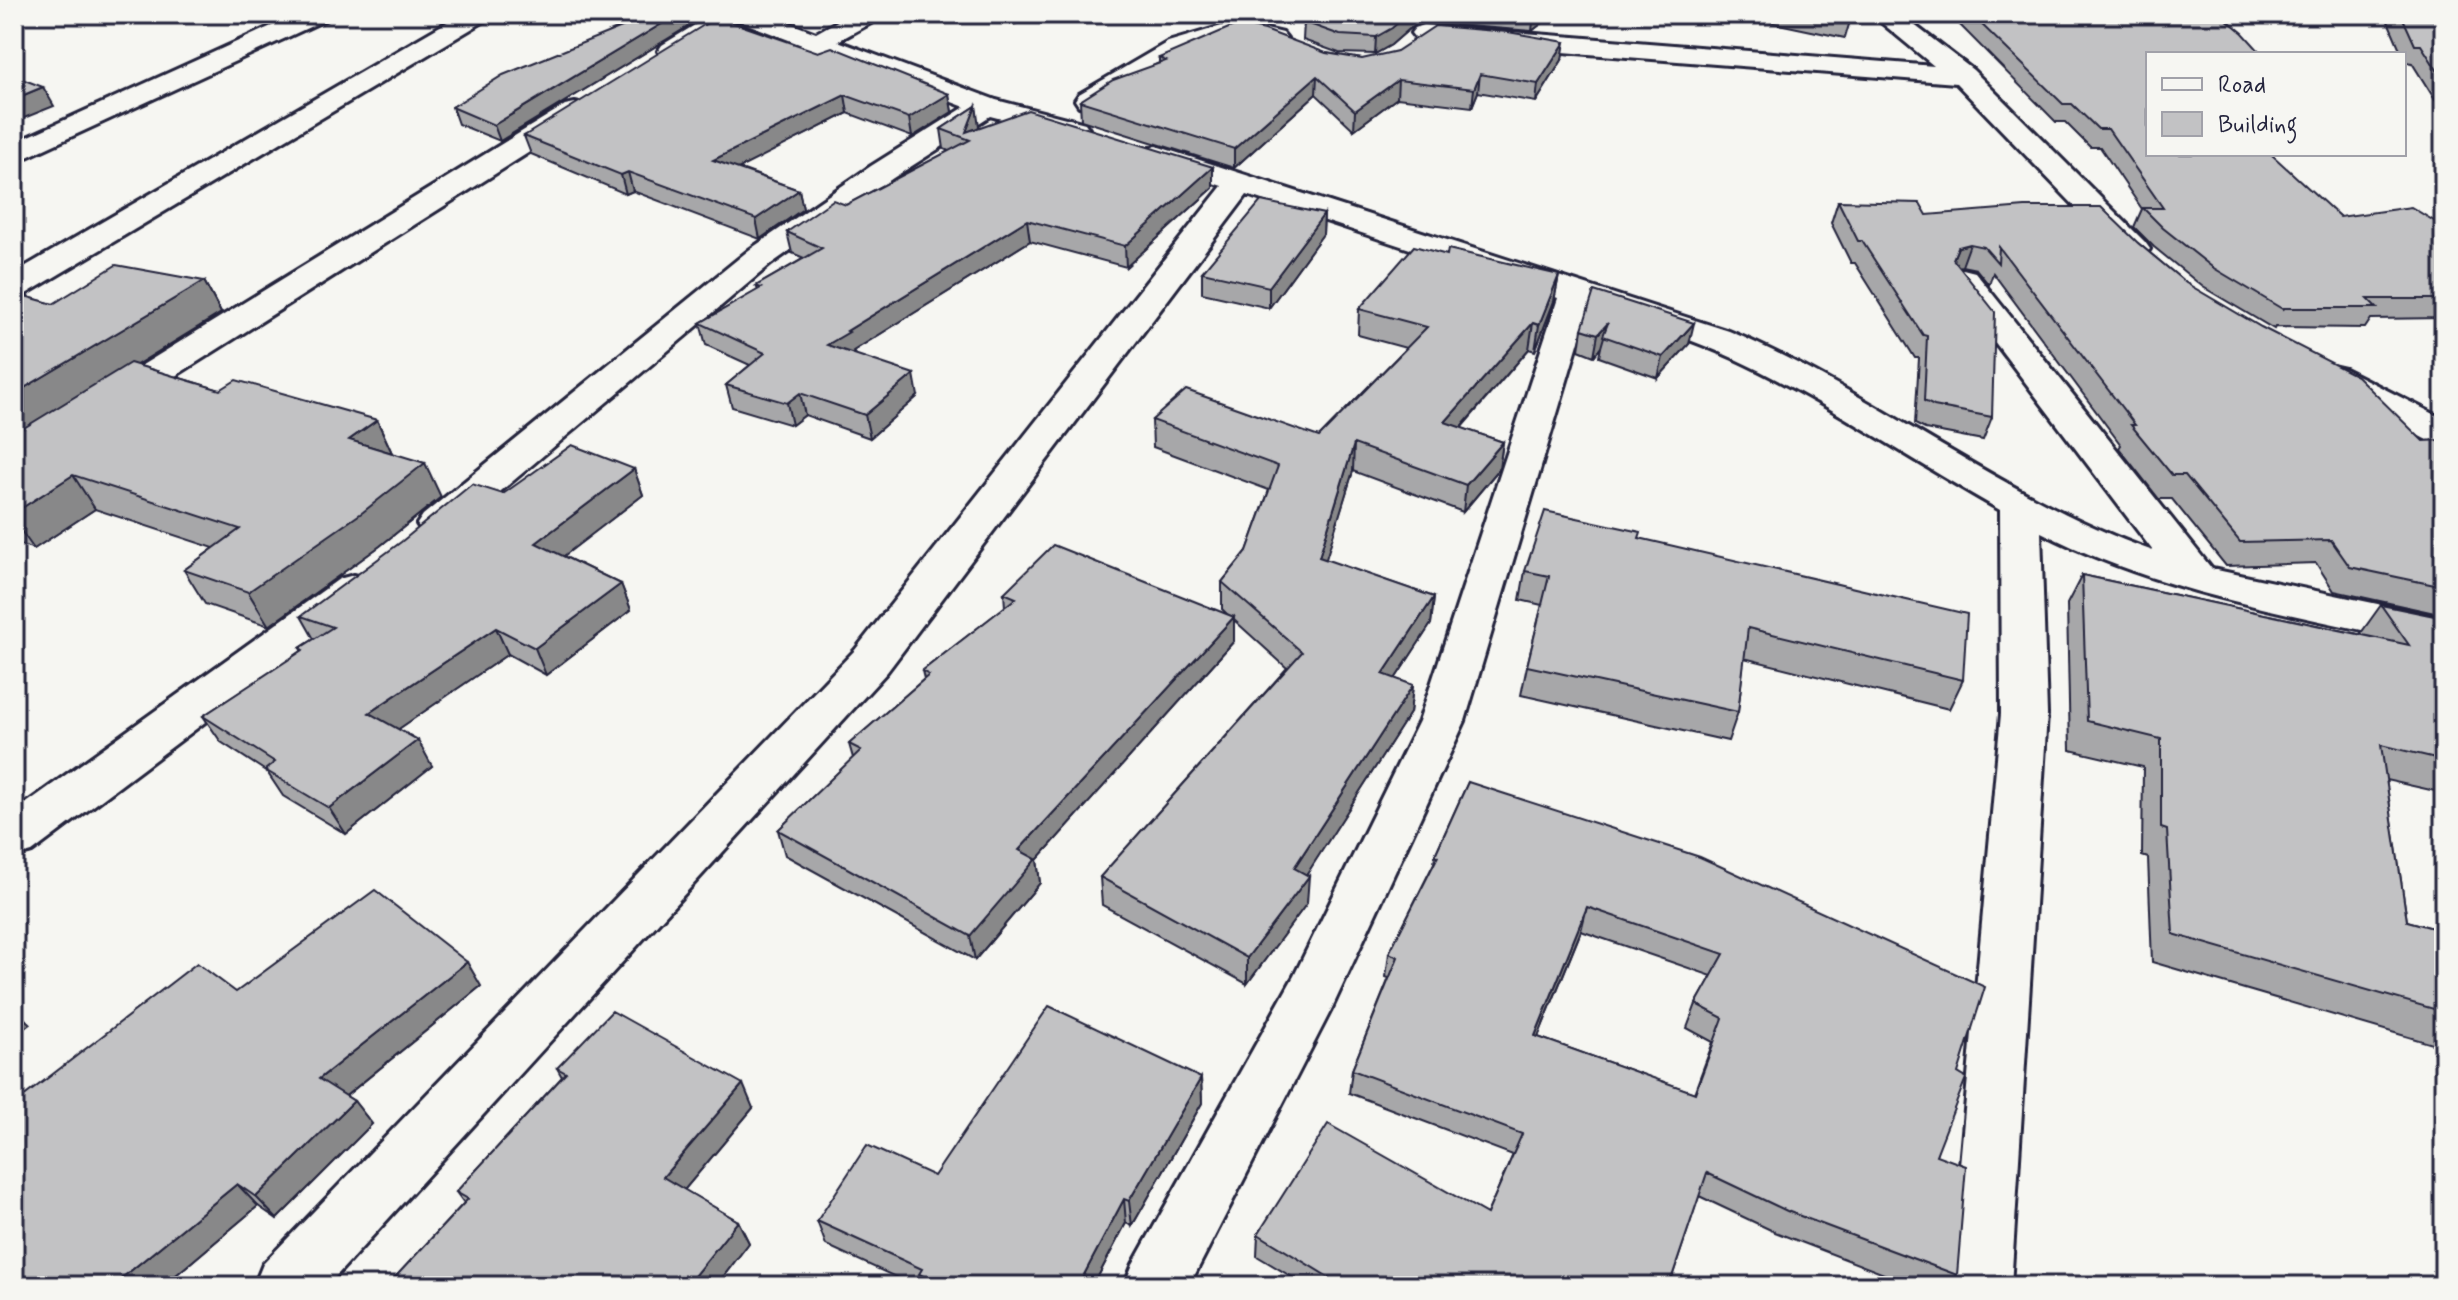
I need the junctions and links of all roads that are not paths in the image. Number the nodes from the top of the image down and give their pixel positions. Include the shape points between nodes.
1 (318, 14) edge
2 (479, 14) edge
3 (730, 14) edge
4 (743, 14) edge
5 (869, 14) edge
6 (1448, 14) edge
7 (1884, 14) edge
8 (1424, 33) junction
9 (814, 44) junction
10 (1300, 47) edge
11 (1399, 53) edge
12 (649, 65) edge
13 (1964, 76) junction
14 (595, 98) edge
15 (986, 106) junction
16 (1053, 122) junction
17 (14, 154) edge
18 (1241, 182) junction
19 (2153, 266) edge
20 (1963, 279) edge
21 (14, 287) edge
22 (1576, 294) junction
23 (2303, 361) edge
24 (2444, 434) edge
25 (14, 461) edge
26 (2020, 503) junction
27 (2195, 576) junction
28 (2444, 633) edge
29 (14, 838) edge
30 (285, 1286) edge
31 (1155, 1286) edge
32 (1980, 1286) edge

1 - 17 street
2 - 21 street
3 - 12 street
4 - 9 street
5 - 9 street
6 - 8 street
7 - 13 street
8 - 11 street
8 - 13 street
9 - 15 street
10 - 16 street via 1260,33 1219,33 1182,45
13 - 19 street
14 - 25 street
15 - 16 street
15 - 29 street via 760,257 397,557
16 - 18 street
18 - 22 street via 1359,226
18 - 30 street via 871,661
20 - 27 street
22 - 26 street via 1747,351
22 - 31 street via 1442,721 1313,992
23 - 24 street
26 - 27 street via 2060,527 2131,557
26 - 32 street via 2024,714
27 - 28 street

